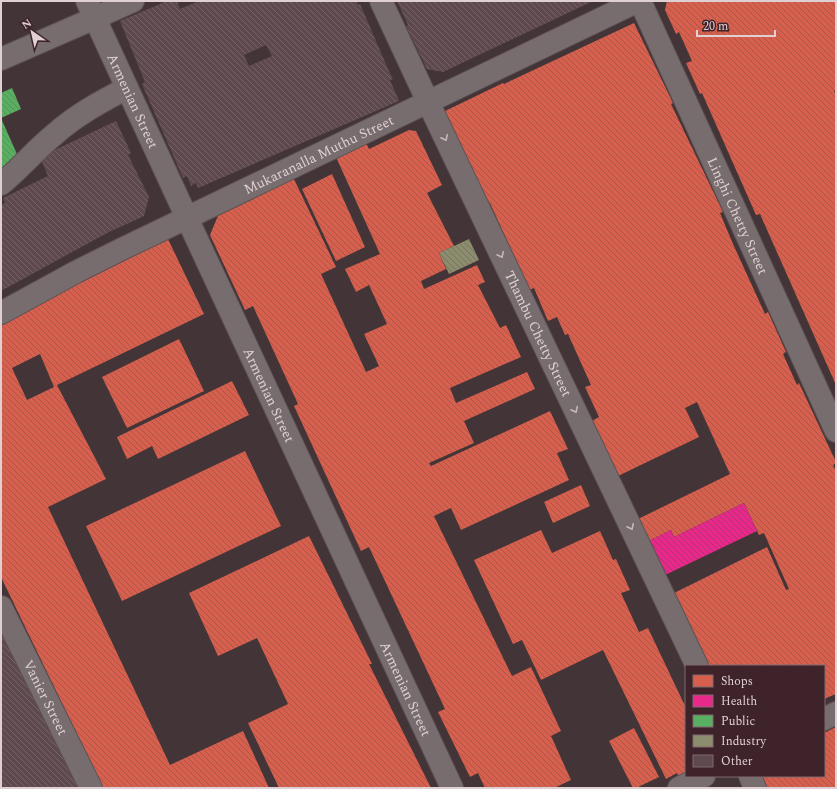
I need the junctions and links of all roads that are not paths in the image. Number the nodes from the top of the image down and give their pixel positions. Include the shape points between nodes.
1 (132, 1) edge
2 (381, 1) edge
3 (639, 1) edge
4 (91, 10) edge
5 (1, 59) edge
6 (128, 88) junction
7 (428, 102) junction
8 (1, 184) edge
9 (187, 218) junction
10 (1, 313) edge
11 (836, 431) edge
12 (1, 607) edge
13 (698, 665) edge
14 (836, 713) edge
15 (825, 718) edge
16 (702, 777) edge
17 (750, 777) edge
18 (91, 788) edge
19 (452, 788) edge
20 (679, 788) edge
21 (755, 788) edge

1 - 4 street
2 - 7 street, Thambu Chetty Street
3 - 7 street, Mukaranalla Muthu Street
3 - 11 street, Linghi Chetty Street
4 - 5 street
4 - 6 street, Armenian Street
6 - 8 street via 87,110 56,133
6 - 9 street, Armenian Street
7 - 9 street, Mukaranalla Muthu Street
7 -> 13 street, Thambu Chetty Street
9 - 10 street, Mukaranalla Muthu Street via 76,272
9 - 19 street, Armenian Street
12 - 18 street, Vanier Street
14 - 15 street
16 - 20 street
17 - 21 street

